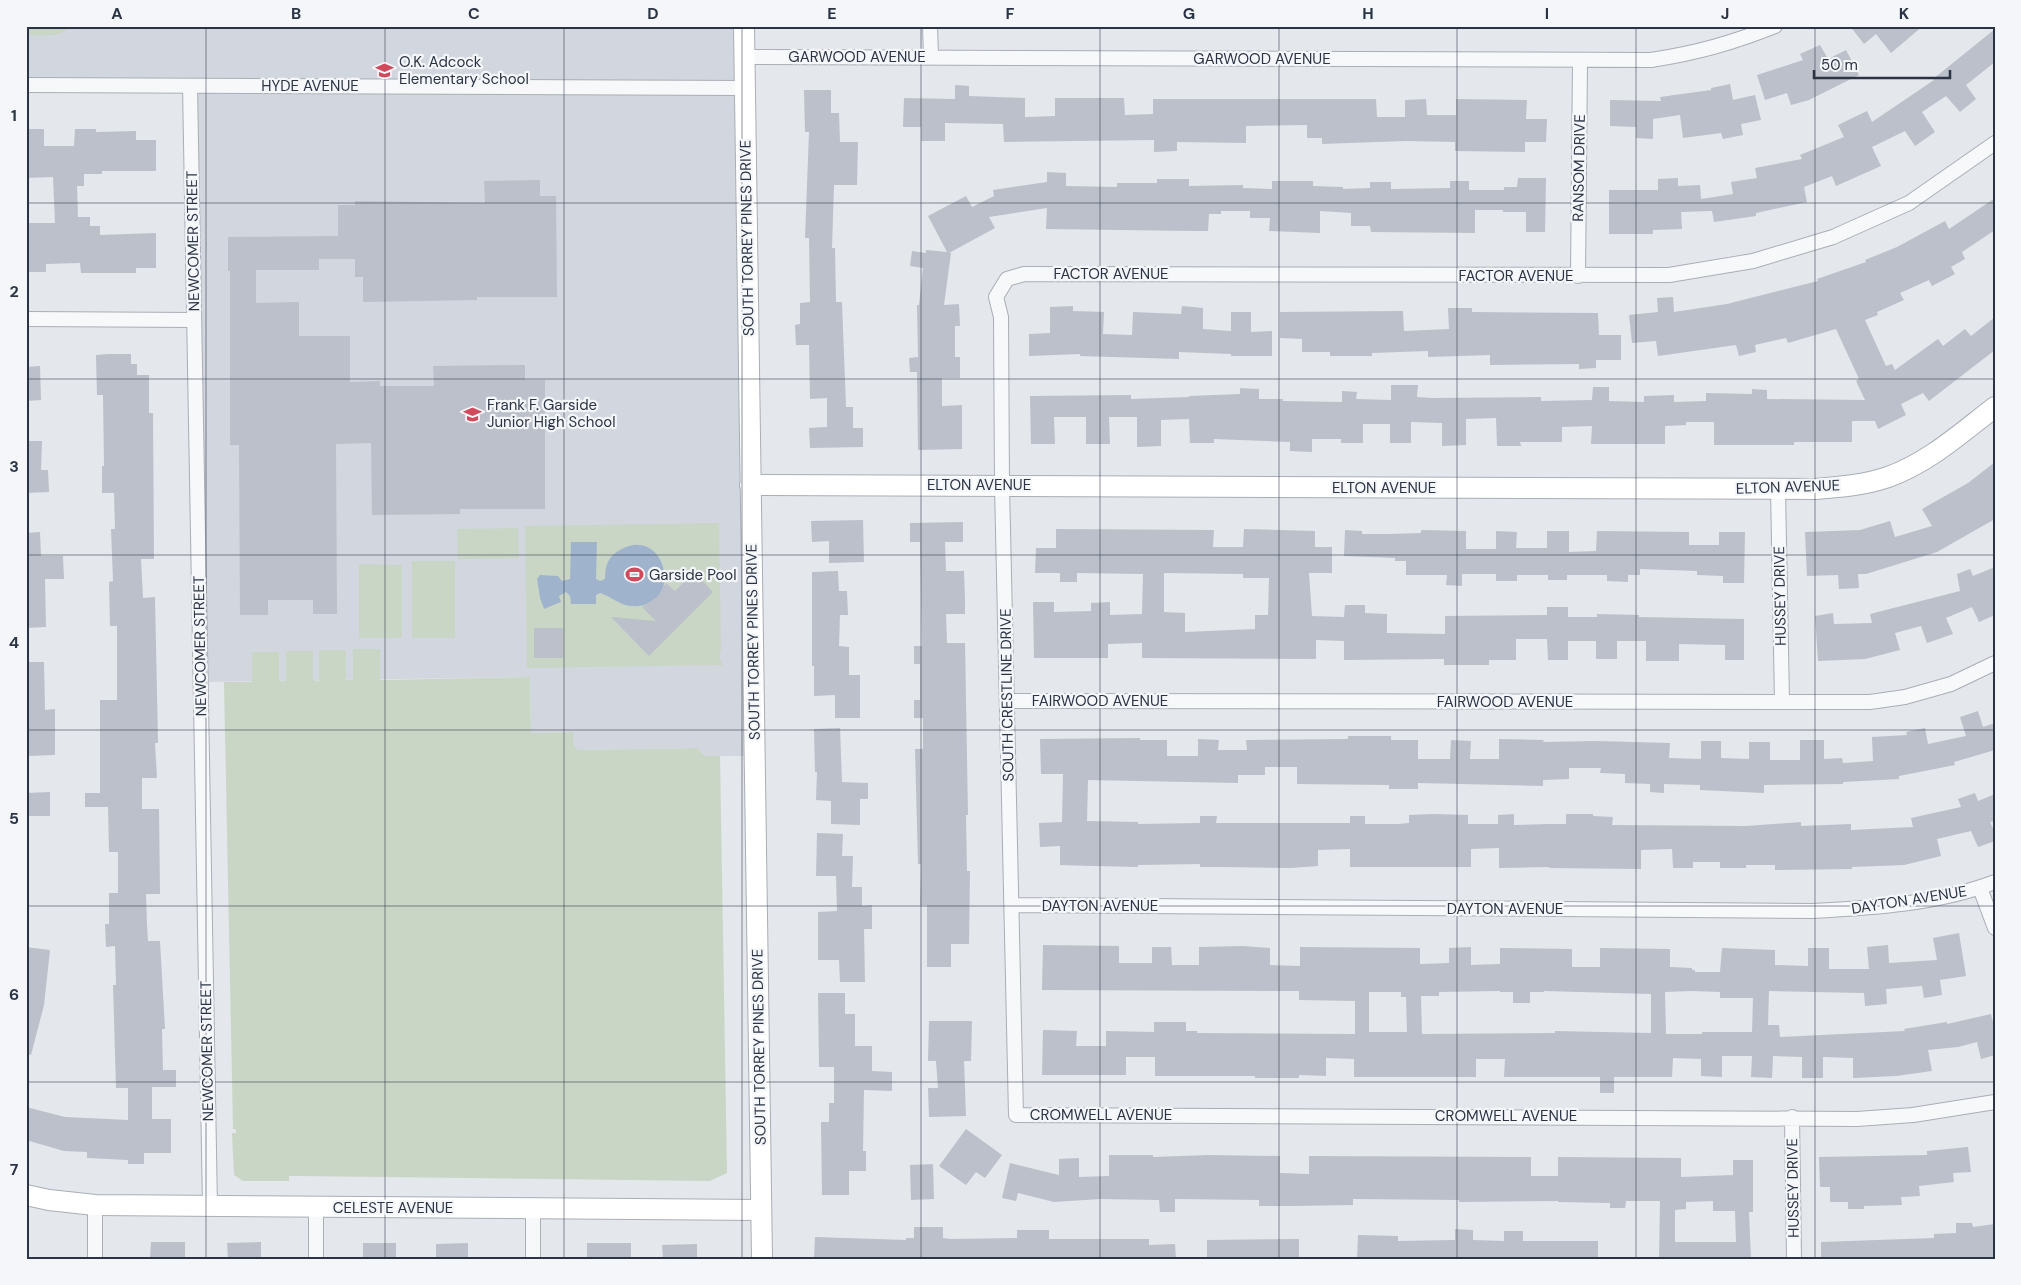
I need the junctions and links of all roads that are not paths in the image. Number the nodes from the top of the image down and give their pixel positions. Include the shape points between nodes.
1 (744, 26) edge
2 (930, 26) edge
3 (1775, 26) edge
4 (743, 57) junction
5 (931, 57) junction
6 (1580, 61) junction
7 (26, 85) edge
8 (190, 86) junction
9 (744, 88) junction
10 (1995, 143) edge
11 (1578, 276) junction
12 (1007, 279) joint
13 (26, 319) edge
14 (194, 320) junction
15 (1995, 407) edge
16 (750, 485) junction
17 (1002, 485) junction
18 (1778, 490) junction
19 (1995, 663) edge
20 (1008, 701) junction
21 (1782, 702) junction
22 (1995, 882) edge
23 (1980, 888) junction
24 (1012, 906) junction
25 (1995, 928) edge
26 (1995, 1102) edge
27 (1016, 1115) joint
28 (1792, 1117) junction
29 (26, 1194) edge
30 (96, 1205) junction
31 (210, 1207) junction
32 (316, 1208) junction
33 (533, 1209) junction
34 (761, 1210) junction
35 (95, 1259) edge
36 (316, 1259) edge
37 (533, 1259) edge
38 (762, 1259) edge
39 (1794, 1259) edge

1 - 4 street, SOUTH TORREY PINES DRIVE
2 - 5 street
3 - 6 street, GARWOOD AVENUE via 1732,43 1689,54 1651,60
4 - 5 street, GARWOOD AVENUE
4 - 9 street, SOUTH TORREY PINES DRIVE
5 - 6 street, GARWOOD AVENUE
6 - 11 street, RANSOM DRIVE
7 - 8 street, HYDE AVENUE
8 - 9 street, HYDE AVENUE
8 - 14 street, NEWCOMER STREET
9 - 16 street, SOUTH TORREY PINES DRIVE
10 - 11 street, FACTOR AVENUE via 1909,203 1833,238 1753,261 1669,275
11 - 12 street, FACTOR AVENUE via 1024,274
12 - 17 street, SOUTH CRESTLINE DRIVE via 996,297 1001,317
13 - 14 street
14 - 31 street, NEWCOMER STREET
15 - 18 street, ELTON AVENUE via 1922,460 1887,477 1838,487
16 - 17 street, ELTON AVENUE
16 - 34 street, SOUTH TORREY PINES DRIVE
17 - 18 street, ELTON AVENUE
17 - 20 street, SOUTH CRESTLINE DRIVE
18 - 21 street, HUSSEY DRIVE
19 - 21 street, FAIRWOOD AVENUE via 1951,684 1905,697 1870,702
20 - 21 street, FAIRWOOD AVENUE
20 - 24 street, SOUTH CRESTLINE DRIVE
22 - 23 street, DAYTON AVENUE
23 - 24 street, DAYTON AVENUE via 1872,908 1812,912
23 - 25 street
24 - 27 street, SOUTH CRESTLINE DRIVE
26 - 28 street, CROMWELL AVENUE via 1913,1115 1857,1119
27 - 28 street, CROMWELL AVENUE
28 - 39 street, HUSSEY DRIVE
29 - 30 street, CELESTE AVENUE
30 - 31 street, CELESTE AVENUE
30 - 35 street
31 - 32 street, CELESTE AVENUE
32 - 33 street, CELESTE AVENUE
32 - 36 street
33 - 34 street, CELESTE AVENUE
33 - 37 street
34 - 38 street, SOUTH TORREY PINES DRIVE

